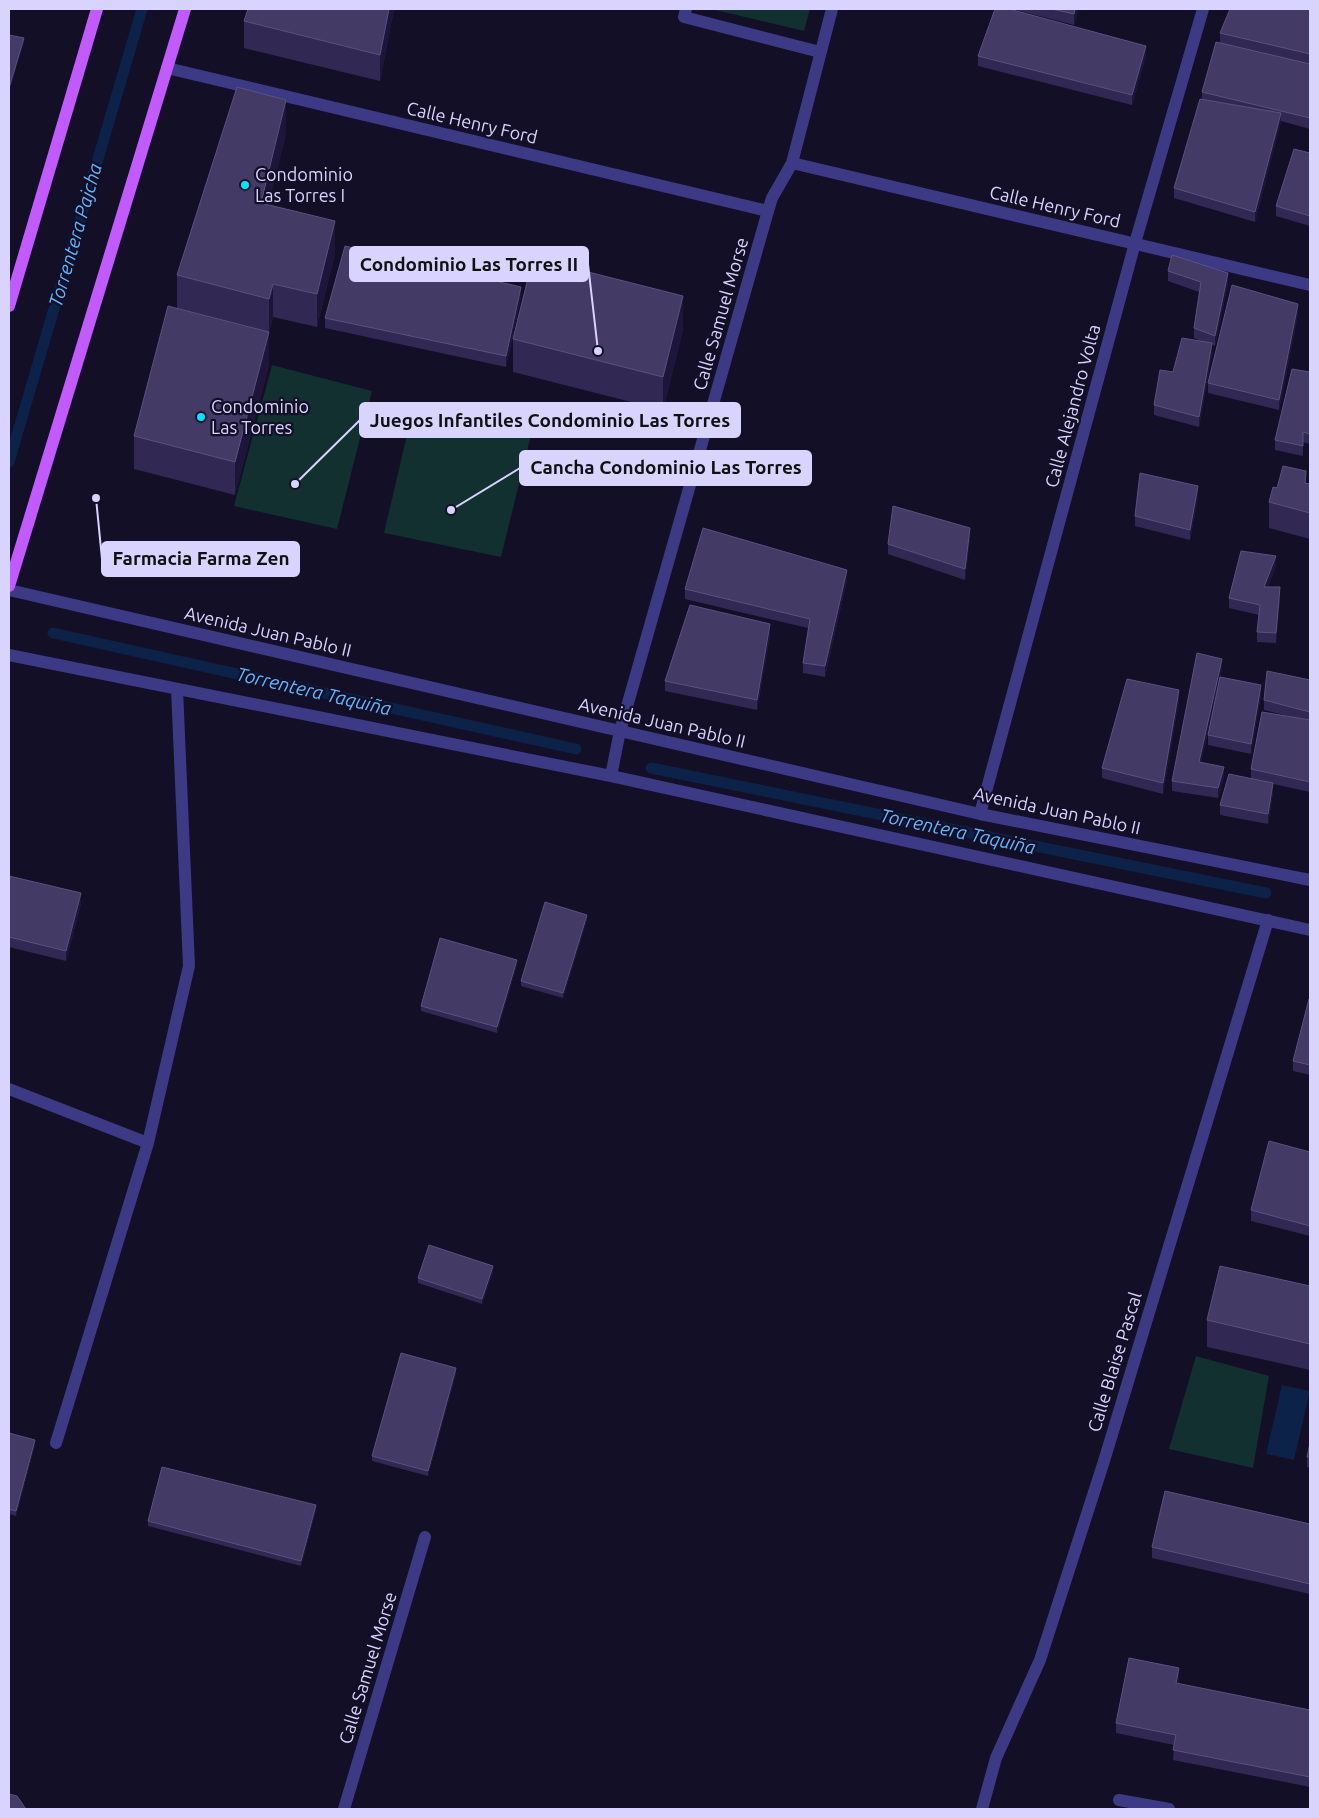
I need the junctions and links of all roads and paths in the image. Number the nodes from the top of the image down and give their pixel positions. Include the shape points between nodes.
1 (97, 9) edge
2 (186, 9) edge
3 (686, 9) edge
4 (832, 9) edge
5 (1203, 9) edge
6 (820, 52) junction
7 (167, 68) junction
8 (792, 163) junction
9 (768, 211) junction
10 (1135, 243) junction
11 (1310, 285) edge
12 (9, 306) edge
13 (9, 588) edge
14 (9, 655) edge
15 (177, 689) junction
16 (620, 732) junction
17 (611, 776) junction
18 (980, 814) junction
19 (1310, 880) edge
20 (1268, 920) junction
21 (1310, 930) edge
22 (9, 1089) edge
23 (148, 1143) junction
24 (56, 1443) dead end
25 (425, 1537) dead end
26 (1119, 1800) dead end
27 (344, 1809) edge
28 (982, 1809) edge
29 (1169, 1809) edge

1 - 12 main road
2 - 7 main road
3 - 6 street via 684,17
4 - 6 street, Calle Samuel Morse
5 - 10 street, Calle Alejandro Volta
6 - 8 street, Calle Samuel Morse
7 - 9 street, Calle Henry Ford
7 - 13 main road
8 - 9 street, Calle Samuel Morse
8 - 10 street, Calle Henry Ford
9 - 16 street, Calle Samuel Morse
10 - 11 street, Calle Henry Ford
10 - 18 street, Calle Alejandro Volta
13 - 16 street, Avenida Juan Pablo II
14 - 15 street
15 - 17 street
15 - 23 street via 189,966
16 - 17 street, Calle Samuel Morse
16 - 18 street, Avenida Juan Pablo II
17 - 20 street
18 - 19 street, Avenida Juan Pablo II
20 - 21 street
20 - 28 street, Calle Blaise Pascal via 1040,1660 996,1758
22 - 23 street
23 - 24 street
25 - 27 street, Calle Samuel Morse
26 - 29 street

